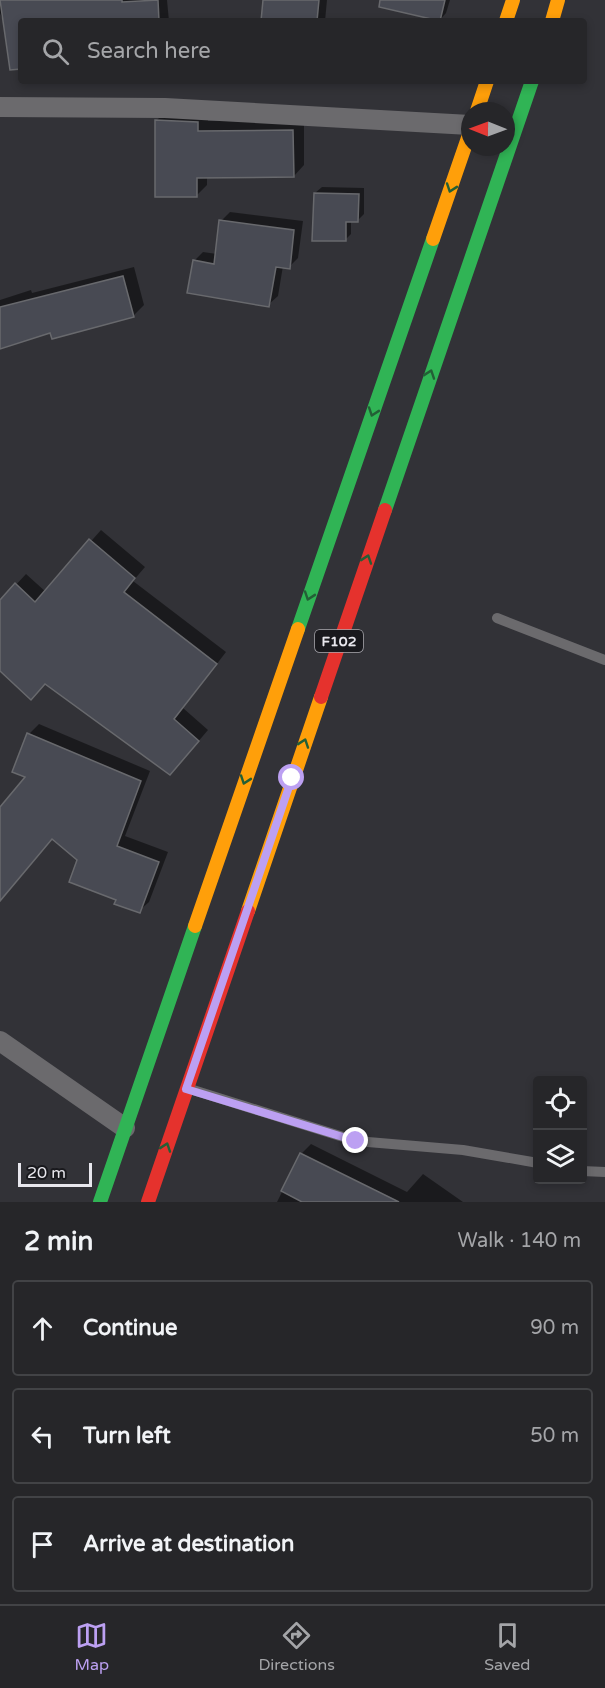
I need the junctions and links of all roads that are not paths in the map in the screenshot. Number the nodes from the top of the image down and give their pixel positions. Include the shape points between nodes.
1 (513, 0) edge
2 (558, 0) edge
3 (507, 18) edge
4 (553, 18) edge
5 (486, 84) edge
6 (531, 84) edge
7 (480, 102) edge
8 (0, 107) edge
9 (461, 124) edge
10 (462, 156) edge
11 (497, 618) dead end
12 (605, 660) edge
13 (0, 1041) edge
14 (186, 1089) junction
15 (125, 1128) junction
16 (533, 1162) edge
17 (587, 1171) edge
18 (605, 1172) edge
19 (100, 1202) edge
20 (148, 1202) edge

1 - 3 main road
2 - 4 main road
5 - 7 main road
14 -> 6 main road, F102
8 - 9 street via 165,108
10 -> 15 main road, F102
11 - 12 lane
13 - 15 street
14 - 16 lane via 356,1141 463,1150
20 -> 14 main road, F102
15 - 19 main road, F102
17 - 18 lane

